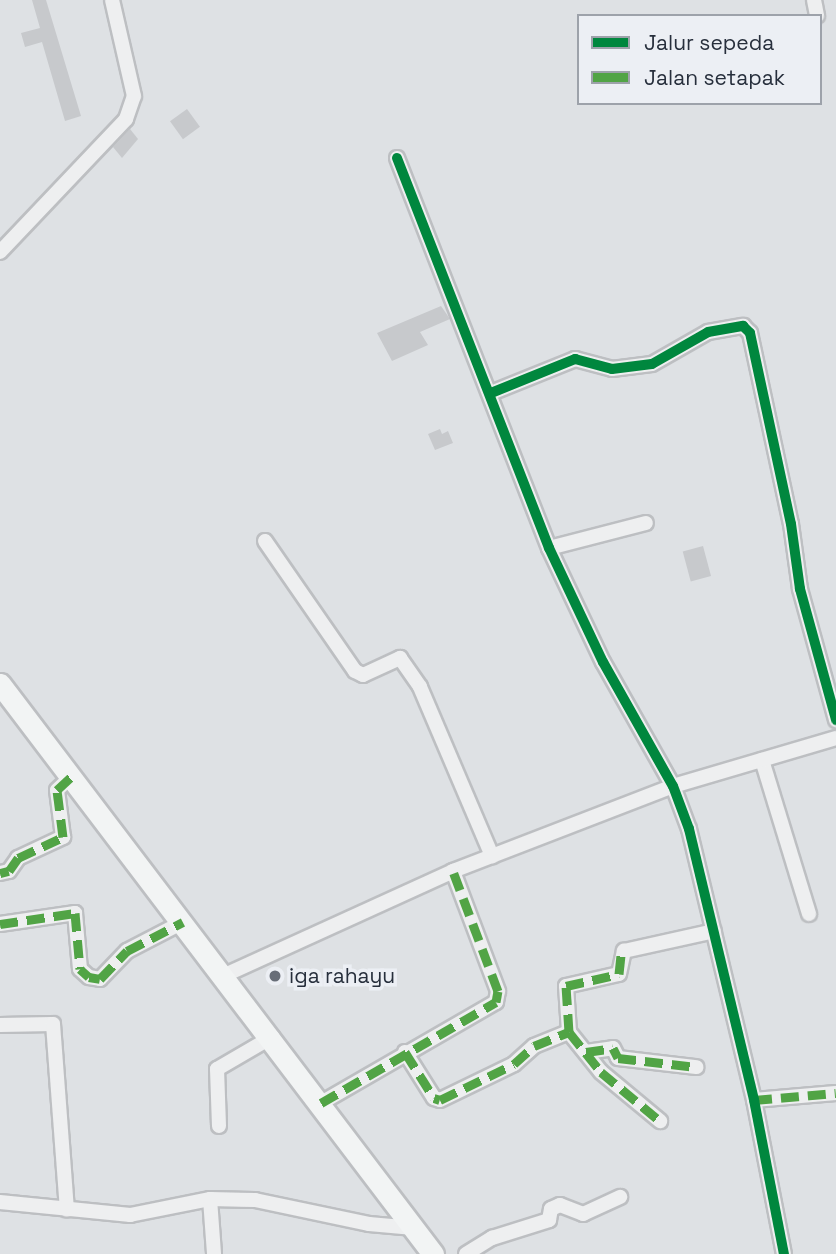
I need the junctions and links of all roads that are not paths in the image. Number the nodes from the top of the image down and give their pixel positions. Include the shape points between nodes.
1 (112, 0) edge
2 (397, 158) dead end
3 (0, 252) edge
4 (491, 393) junction
5 (646, 523) dead end
6 (265, 541) dead end
7 (549, 548) junction
8 (0, 684) edge
9 (836, 720) edge
10 (836, 738) edge
11 (762, 760) junction
12 (72, 776) junction
13 (673, 786) junction
14 (492, 856) junction
15 (453, 871) junction
16 (0, 873) edge
17 (809, 914) dead end
18 (183, 922) junction
19 (0, 924) edge
20 (713, 931) junction
21 (225, 975) junction
22 (0, 1025) edge
23 (569, 1032) junction
24 (272, 1037) junction
25 (405, 1052) junction
26 (586, 1052) junction
27 (696, 1067) dead end
28 (836, 1093) edge
29 (754, 1100) junction
30 (321, 1103) junction
31 (660, 1121) dead end
32 (219, 1126) dead end
33 (620, 1197) dead end
34 (210, 1199) junction
35 (0, 1202) edge
36 (67, 1209) junction
37 (414, 1228) junction
38 (214, 1254) edge
39 (433, 1254) edge
40 (466, 1254) edge
41 (785, 1254) edge

1 - 3 street via 134,96 126,119
2 - 4 street
4 - 7 street
4 - 9 street via 575,359 612,369 652,364 708,332 743,326 750,332 791,524 800,589
5 - 7 street
6 - 14 street via 355,671 363,675 400,658 420,687
7 - 13 street via 603,662
8 - 12 main road
10 - 11 street
11 - 13 street
11 - 17 street
12 - 16 street via 57,790 63,837 18,858 9,871
12 - 18 main road
13 - 14 street
13 - 20 street via 689,829
14 - 15 street
15 - 21 street
15 - 25 street via 499,997 490,1008
18 - 19 street via 127,951 100,979 80,969 75,913
18 - 21 main road
20 - 23 street via 622,952 620,973 566,986
20 - 29 street
21 - 24 main road
22 - 36 street via 53,1024
23 - 25 street via 534,1046 514,1064 438,1101
23 - 26 street
24 - 30 main road
24 - 32 street via 217,1069
25 - 30 street
26 - 27 street via 613,1048 618,1058
26 - 31 street via 601,1072
28 - 29 street
29 - 41 street
30 - 37 main road
33 - 40 street via 583,1214 561,1205 551,1209 549,1220 492,1238
34 - 36 street via 144,1214
34 - 37 street via 276,1202 369,1224
34 - 38 street
35 - 36 street
37 - 39 main road

